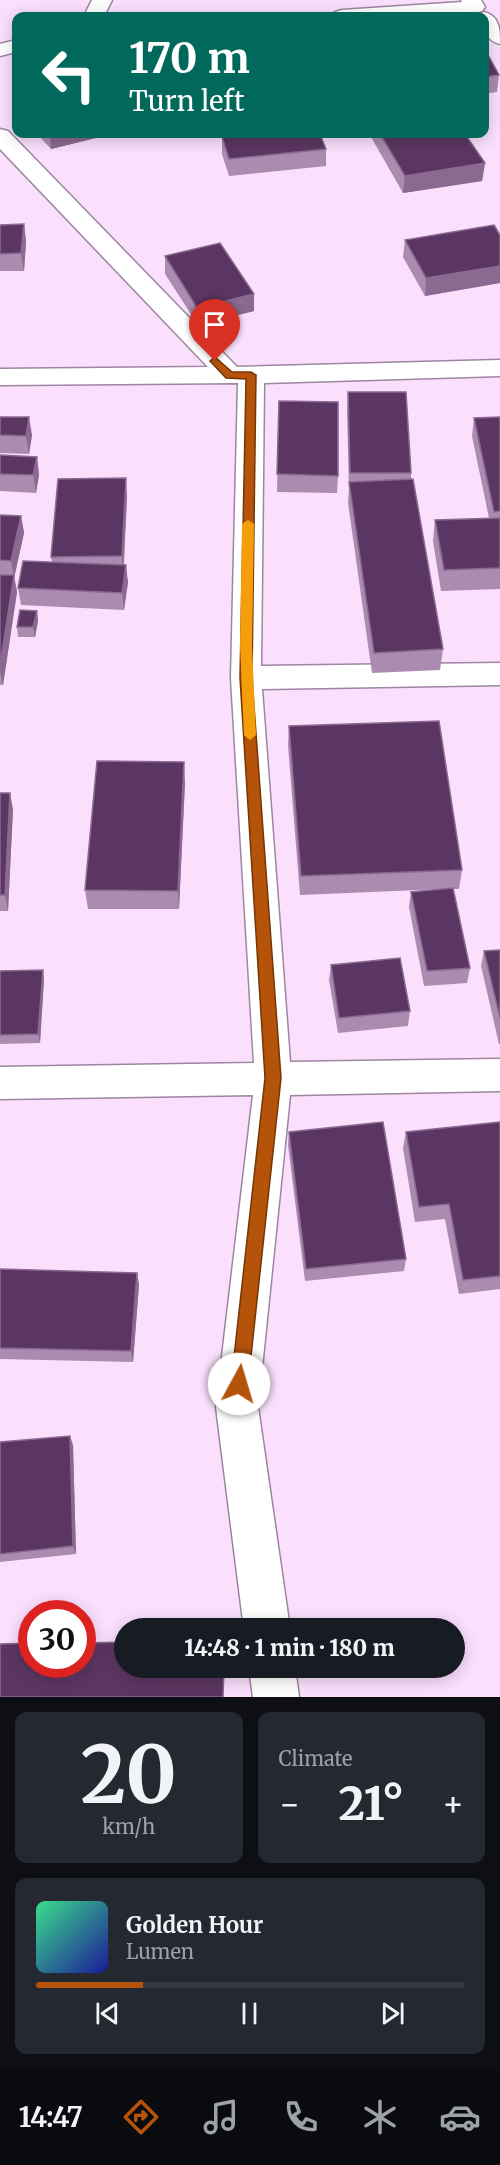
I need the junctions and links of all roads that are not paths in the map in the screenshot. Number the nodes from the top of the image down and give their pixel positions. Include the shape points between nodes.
1 (500, 2) edge
2 (478, 10) edge
3 (433, 12) edge
4 (489, 24) edge
5 (500, 38) edge
6 (0, 136) edge
7 (500, 368) edge
8 (240, 375) junction
9 (0, 377) edge
10 (500, 674) edge
11 (246, 678) junction
12 (500, 1075) edge
13 (273, 1078) junction
14 (0, 1083) edge
15 (266, 1618) edge
16 (273, 1678) edge
17 (276, 1697) edge

1 - 2 street
2 - 3 street
4 - 5 street
6 - 8 street
7 - 8 street
8 - 9 street
8 - 11 street
10 - 11 street
11 - 13 street
12 - 13 street
13 - 14 street
13 - 15 street via 237,1407
16 - 17 street

